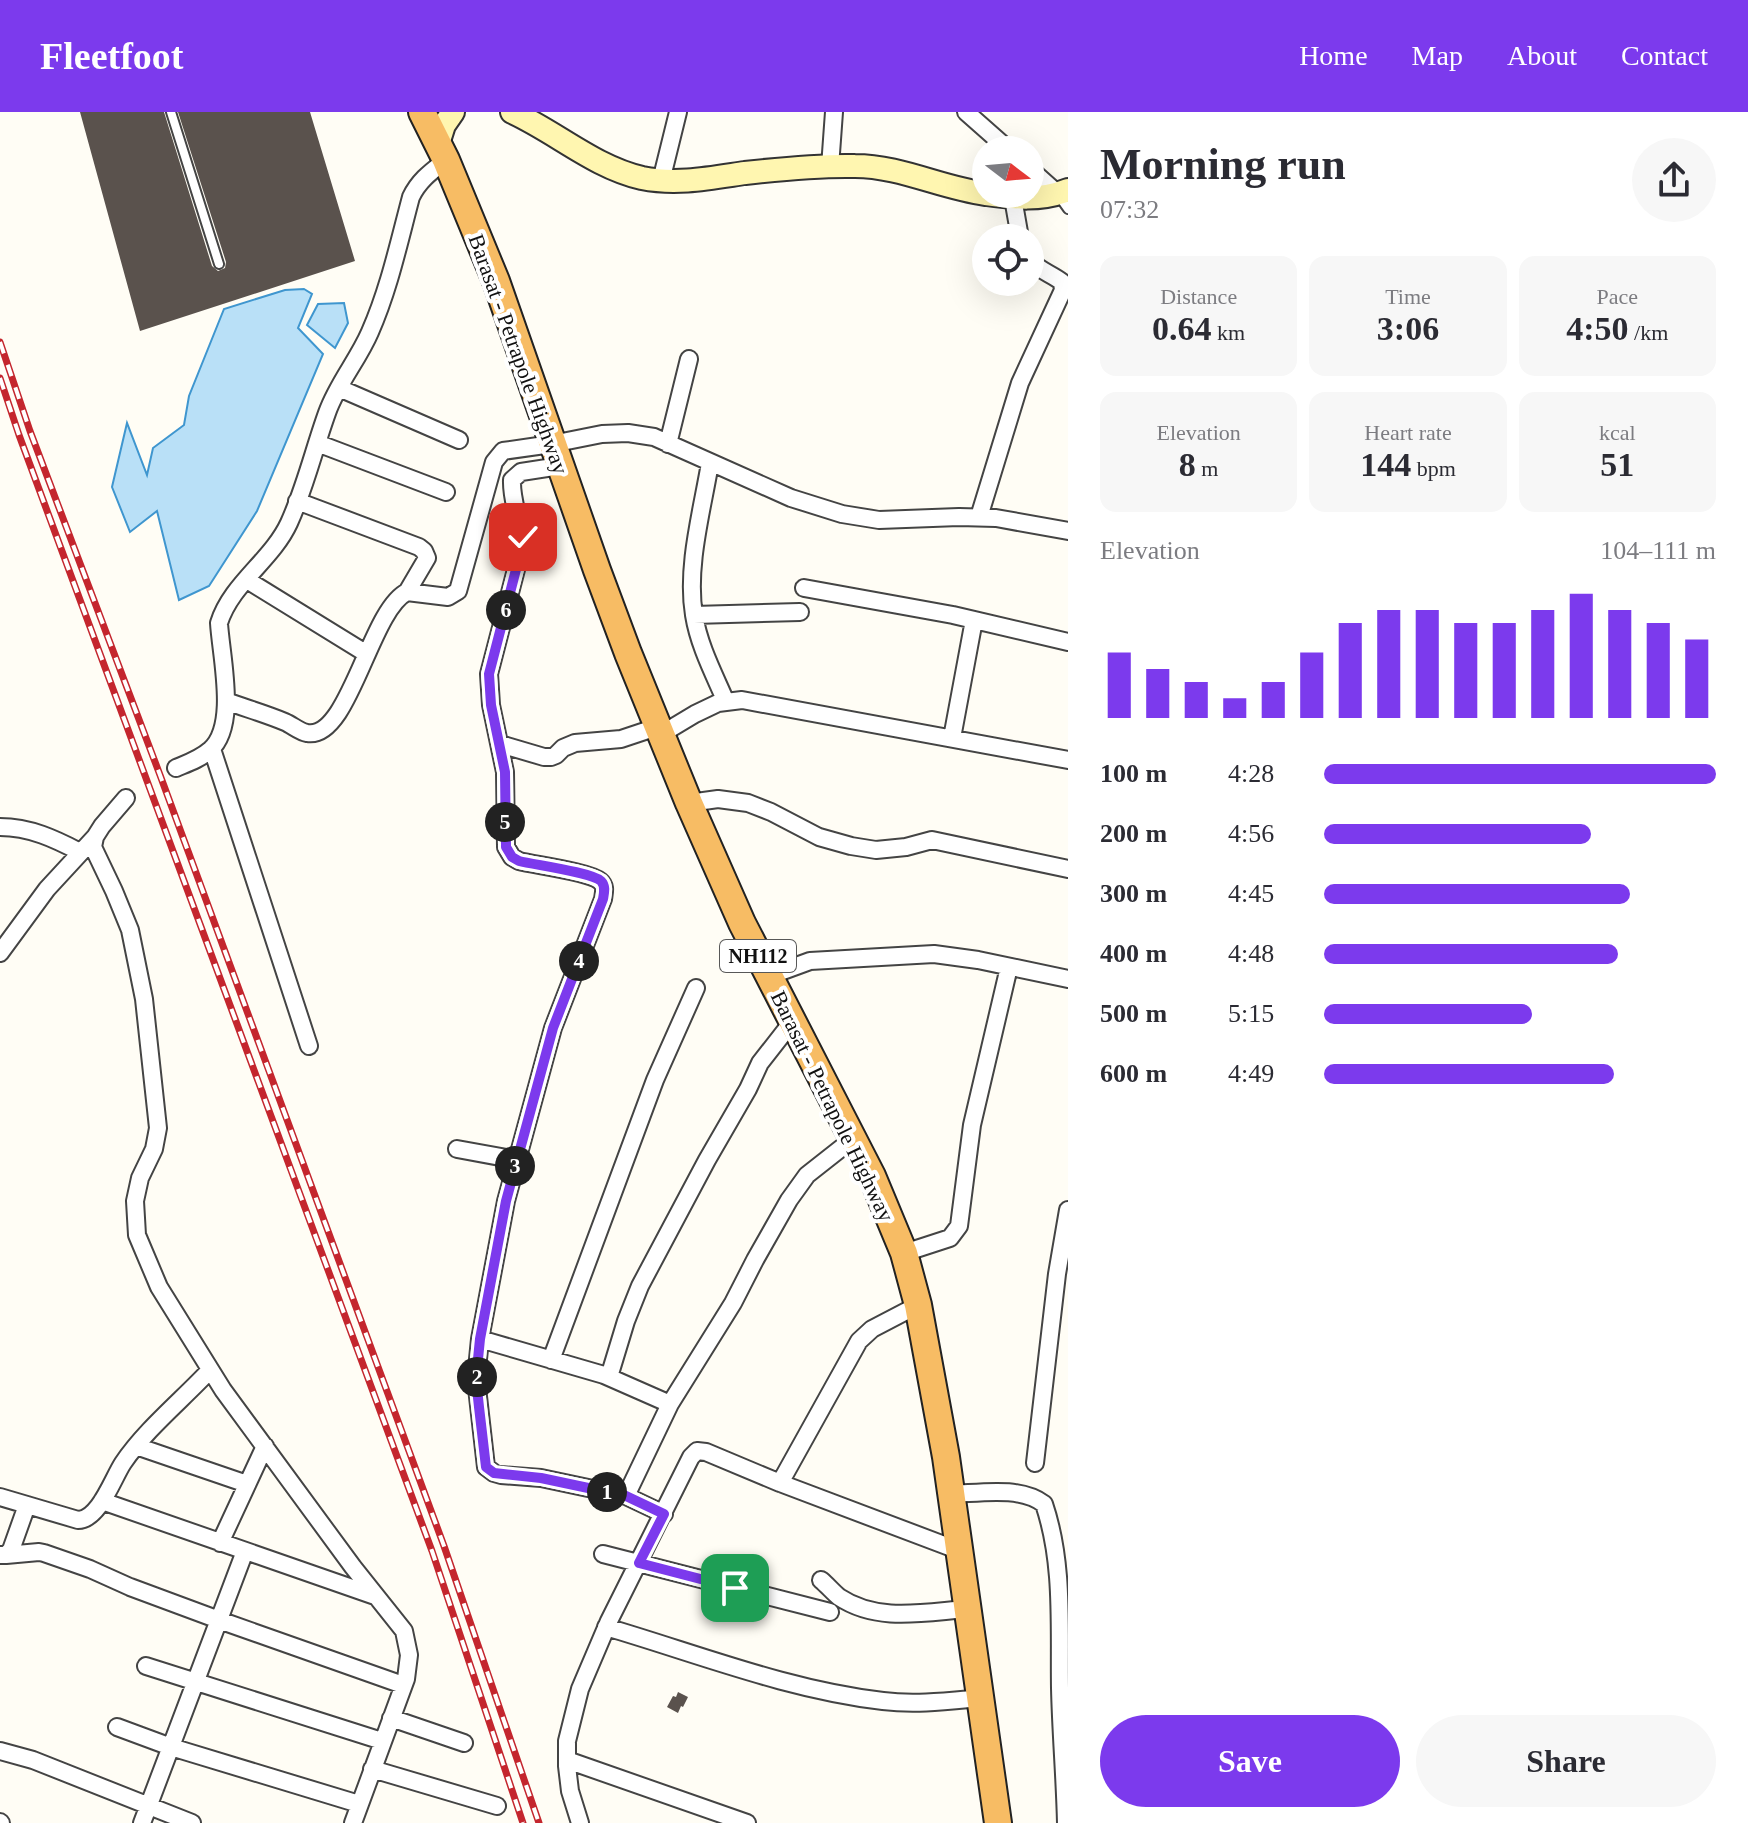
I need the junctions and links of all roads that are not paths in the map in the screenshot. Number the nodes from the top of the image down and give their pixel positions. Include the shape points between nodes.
1 (171, 112) edge
2 (422, 112) edge
3 (453, 112) edge
4 (512, 112) edge
5 (678, 112) edge
6 (834, 112) edge
7 (966, 112) edge
8 (538, 118) edge
9 (993, 136) edge
10 (442, 152) junction
11 (830, 167) junction
12 (1044, 180) edge
13 (661, 181) junction
14 (972, 191) edge
15 (1065, 197) edge
16 (1044, 198) edge
17 (219, 264) dead end
18 (1044, 270) edge
19 (689, 359) dead end
20 (339, 388) junction
21 (459, 440) dead end
22 (317, 443) junction
23 (668, 444) junction
24 (556, 455) junction
25 (710, 463) junction
26 (446, 492) dead end
27 (297, 501) junction
28 (979, 517) junction
29 (1068, 531) edge
30 (247, 580) junction
31 (804, 588) dead end
32 (407, 592) junction
33 (800, 612) dead end
34 (694, 615) junction
35 (974, 620) junction
36 (1068, 642) edge
37 (367, 654) junction
38 (226, 701) junction
39 (726, 702) junction
40 (659, 731) junction
41 (952, 738) junction
42 (500, 744) junction
43 (212, 749) junction
44 (1068, 760) edge
45 (176, 768) dead end
46 (126, 798) dead end
47 (689, 803) junction
48 (0, 827) edge
49 (95, 837) junction
50 (80, 852) junction
51 (1068, 869) edge
52 (0, 953) edge
53 (1009, 967) junction
54 (769, 976) junction
55 (1068, 979) edge
56 (696, 988) dead end
57 (792, 1022) junction
58 (309, 1046) dead end
59 (854, 1138) junction
60 (457, 1149) dead end
61 (517, 1160) junction
62 (1068, 1210) edge
63 (904, 1253) junction
64 (918, 1305) junction
65 (480, 1339) junction
66 (551, 1360) junction
67 (210, 1370) junction
68 (609, 1377) junction
69 (670, 1404) junction
70 (136, 1446) junction
71 (265, 1446) junction
72 (1035, 1463) dead end
73 (780, 1483) junction
74 (247, 1484) junction
75 (952, 1494) junction
76 (626, 1496) junction
77 (0, 1497) edge
78 (102, 1501) junction
79 (27, 1505) junction
80 (664, 1514) junction
81 (220, 1543) junction
82 (245, 1551) junction
83 (960, 1551) junction
84 (603, 1554) dead end
85 (3, 1555) edge
86 (1062, 1562) edge
87 (639, 1563) junction
88 (821, 1580) dead end
89 (377, 1597) junction
90 (968, 1609) junction
91 (830, 1612) dead end
92 (219, 1620) junction
93 (606, 1627) junction
94 (146, 1666) dead end
95 (196, 1681) junction
96 (403, 1685) junction
97 (981, 1698) junction
98 (391, 1718) junction
99 (117, 1727) dead end
100 (382, 1741) junction
101 (464, 1743) dead end
102 (171, 1747) junction
103 (0, 1751) edge
104 (567, 1760) junction
105 (372, 1769) junction
106 (359, 1804) junction
107 (148, 1805) junction
108 (497, 1806) dead end
109 (1066, 1816) edge
110 (142, 1823) edge
111 (192, 1823) edge
112 (353, 1823) edge
113 (580, 1823) edge
114 (747, 1823) edge
115 (998, 1823) edge

1 - 17 lane
2 - 10 highway, Barasat - Petrapole Highway / NH112
3 - 10 main road via 444,125
4 - 8 main road
5 - 13 street
6 - 11 street
7 - 9 street
8 - 13 main road via 590,157 624,173
10 - 20 street via 411,197 383,297 361,352
10 - 24 highway, Barasat - Petrapole Highway / NH112 via 496,281
11 - 13 main road
11 - 14 main road via 880,167
12 - 15 street
15 - 16 main road
18 - 28 street via 1062,282 1063,290 1020,383
19 - 23 street
20 - 21 street
20 - 22 street
22 - 26 street
22 - 27 street
23 - 24 street via 628,433 602,434
23 - 25 street
24 - 32 street via 503,451 494,462 458,591 448,597
24 - 40 highway, Barasat - Petrapole Highway / NH112
24 - 42 street via 512,480 523,537 489,674
25 - 28 street via 842,514 879,520
25 - 34 street via 692,571
27 - 30 street via 275,548
27 - 32 street via 424,551 427,558
28 - 29 street
30 - 37 street
30 - 38 street via 219,623
31 - 35 street
32 - 37 street via 397,599
33 - 34 street
34 - 39 street
35 - 36 street
35 - 41 street
37 - 38 street via 343,707 322,730 308,734
38 - 43 street via 221,733
39 - 40 street
39 - 41 street via 742,700
40 - 42 street via 575,743 551,757
40 - 47 highway, Barasat - Petrapole Highway / NH112
41 - 44 street
42 - 61 street via 506,847 512,857 591,876 605,888 553,1028
43 - 45 street
43 - 58 street
46 - 49 street
47 - 51 street via 748,803 819,837 851,846 876,850 932,840
47 - 54 highway, Barasat - Petrapole Highway / NH112
48 - 50 street via 41,833
49 - 50 street
49 - 67 street via 96,857 130,930 144,999 158,1128 135,1201 137,1235 159,1287
50 - 52 street
53 - 54 street via 934,954 810,961
53 - 55 street
53 - 63 street via 972,1125 959,1226 950,1238
54 - 57 highway, Barasat - Petrapole Highway / NH112
56 - 66 street via 655,1080
57 - 59 highway, Barasat - Petrapole Highway / NH112
57 - 68 street via 760,1063 640,1286
59 - 63 highway, Barasat - Petrapole Highway / NH112
59 - 69 street via 807,1175 789,1200
60 - 61 street
61 - 65 street
62 - 72 street
63 - 64 highway, Barasat - Petrapole Highway / NH112
64 - 73 street via 859,1341
64 - 75 highway, Barasat - Petrapole Highway / NH112
65 - 66 street
65 - 76 street via 476,1379 486,1467 501,1475
66 - 68 street
67 - 70 street
67 - 71 street
68 - 69 street
69 - 76 street
70 - 74 street
70 - 78 street
71 - 74 street
71 - 89 street
73 - 80 street via 697,1451
73 - 83 street
74 - 81 street
75 - 83 highway, Barasat - Petrapole Highway / NH112
75 - 86 street via 1008,1493 1040,1501
76 - 80 street
77 - 79 street
78 - 79 street via 84,1521
78 - 81 street
79 - 85 street via 11,1550
80 - 87 street
81 - 82 street
82 - 89 street
82 - 92 street
83 - 90 highway, Barasat - Petrapole Highway / NH112
84 - 87 street
85 - 92 street via 44,1553
86 - 109 street
87 - 91 street
87 - 93 street
88 - 90 street via 839,1596 882,1614
89 - 96 street via 404,1631 409,1655
90 - 97 highway, Barasat - Petrapole Highway / NH112
92 - 95 street
92 - 96 street
93 - 97 street via 700,1658 838,1693 907,1703
93 - 104 street via 580,1689
94 - 95 street
95 - 100 street
95 - 102 street
96 - 98 street
97 - 115 highway, Barasat - Petrapole Highway / NH112
98 - 100 street
98 - 101 street
99 - 102 street
100 - 105 street
102 - 106 street
102 - 107 street
103 - 107 street
104 - 113 street
104 - 114 street
105 - 106 street
105 - 108 street
106 - 112 street
107 - 110 street
107 - 111 street

